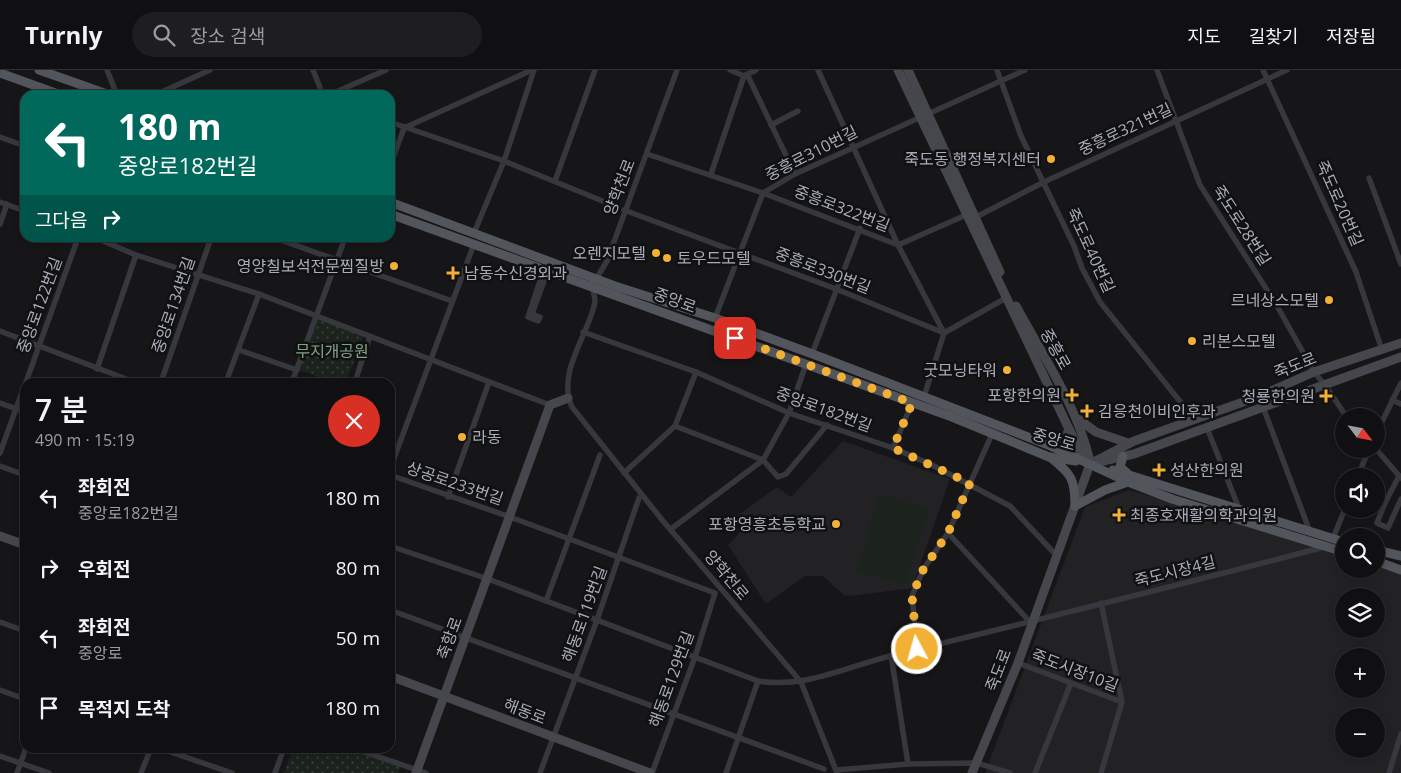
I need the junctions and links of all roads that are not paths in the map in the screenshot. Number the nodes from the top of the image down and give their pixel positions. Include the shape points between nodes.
1 (39, 70) edge
2 (107, 70) edge
3 (210, 70) edge
4 (313, 70) edge
5 (386, 70) edge
6 (533, 70) edge
7 (595, 70) edge
8 (677, 70) edge
9 (730, 70) edge
10 (756, 70) edge
11 (818, 70) edge
12 (898, 70) edge
13 (908, 70) edge
14 (997, 70) edge
15 (1024, 70) edge
16 (1157, 70) edge
17 (1263, 70) edge
18 (1286, 70) edge
19 (0, 73) edge
20 (748, 73) edge
21 (1268, 79) junction
22 (1001, 80) junction
23 (47, 90) edge
24 (96, 90) edge
25 (115, 90) edge
26 (166, 90) edge
27 (321, 90) edge
28 (341, 90) edge
29 (798, 111) dead end
30 (924, 114) junction
31 (1176, 121) junction
32 (395, 124) edge
33 (771, 125) junction
34 (404, 128) junction
35 (0, 137) edge
36 (20, 144) edge
37 (853, 147) junction
38 (395, 152) edge
39 (647, 154) junction
40 (504, 161) junction
41 (711, 174) junction
42 (795, 174) junction
43 (1369, 178) dead end
44 (555, 181) junction
45 (1044, 182) junction
46 (763, 193) junction
47 (0, 202) edge
48 (7, 204) junction
49 (395, 204) edge
50 (616, 206) dead end
51 (20, 209) edge
52 (624, 210) junction
53 (966, 215) junction
54 (395, 216) edge
55 (976, 217) junction
56 (0, 224) edge
57 (860, 228) junction
58 (474, 233) junction
59 (77, 242) edge
60 (105, 242) edge
61 (210, 242) edge
62 (287, 242) edge
63 (343, 242) edge
64 (474, 244) junction
65 (898, 245) junction
66 (739, 252) junction
67 (136, 255) junction
68 (337, 259) junction
69 (1401, 264) edge
70 (547, 267) junction
71 (198, 275) junction
72 (594, 282) junction
73 (836, 289) junction
74 (259, 294) junction
75 (1006, 298) junction
76 (452, 301) junction
77 (316, 317) junction
78 (714, 318) junction
79 (0, 331) edge
80 (583, 332) junction
81 (944, 333) junction
82 (370, 336) junction
83 (1401, 343) edge
84 (39, 345) junction
85 (239, 350) junction
86 (1382, 350) junction
87 (812, 354) junction
88 (1401, 357) edge
89 (430, 359) junction
90 (806, 364) junction
91 (97, 369) junction
92 (297, 370) junction
93 (696, 372) junction
94 (1314, 372) junction
95 (27, 378) edge
96 (123, 378) edge
97 (162, 378) edge
98 (228, 378) edge
99 (294, 378) edge
100 (356, 378) edge
101 (489, 382) junction
102 (1401, 383) edge
103 (1325, 384) junction
104 (20, 397) edge
105 (924, 397) junction
106 (568, 398) junction
107 (1392, 400) junction
108 (0, 403) edge
109 (912, 403) junction
110 (550, 404) junction
111 (1401, 404) edge
112 (1263, 407) junction
113 (1341, 408) edge
114 (16, 409) junction
115 (20, 410) edge
116 (789, 413) junction
117 (1073, 414) junction
118 (1385, 415) edge
119 (1195, 420) junction
120 (675, 426) junction
121 (827, 426) junction
122 (1207, 428) junction
123 (1069, 429) junction
124 (992, 434) junction
125 (1128, 443) junction
126 (1046, 444) junction
127 (893, 448) junction
128 (0, 453) edge
129 (395, 455) edge
130 (600, 455) dead end
131 (1050, 456) junction
132 (1123, 456) junction
133 (1384, 458) edge
134 (763, 460) junction
135 (1090, 464) junction
136 (0, 466) edge
137 (20, 473) edge
138 (624, 473) junction
139 (1400, 477) edge
140 (395, 478) edge
141 (1129, 479) junction
142 (970, 483) junction
143 (448, 497) junction
144 (639, 498) dead end
145 (1401, 499) edge
146 (1385, 503) edge
147 (1075, 506) junction
148 (1240, 511) junction
149 (510, 517) junction
150 (1341, 518) edge
151 (1379, 518) edge
152 (671, 529) junction
153 (1310, 532) junction
154 (948, 533) junction
155 (0, 536) edge
156 (1333, 538) joint
157 (570, 541) junction
158 (20, 543) edge
159 (1326, 547) junction
160 (395, 548) edge
161 (1335, 550) edge
162 (1385, 552) edge
163 (1057, 556) junction
164 (1401, 556) edge
165 (619, 557) junction
166 (1385, 564) edge
167 (1401, 570) edge
168 (488, 579) junction
169 (715, 593) joint
170 (546, 601) junction
171 (1101, 603) junction
172 (395, 612) edge
173 (597, 620) junction
174 (0, 622) edge
175 (1031, 623) junction
176 (20, 629) edge
177 (465, 636) junction
178 (917, 649) junction
179 (892, 655) junction
180 (695, 658) junction
181 (1018, 663) junction
182 (575, 677) junction
183 (395, 678) edge
184 (758, 681) junction
185 (801, 682) junction
186 (1071, 683) junction
187 (0, 690) edge
188 (444, 696) junction
189 (20, 697) edge
190 (1122, 702) junction
191 (672, 714) junction
192 (1401, 734) edge
193 (552, 738) junction
194 (738, 739) junction
195 (24, 753) edge
196 (149, 753) edge
197 (174, 753) edge
198 (282, 753) edge
199 (367, 753) edge
200 (0, 756) edge
201 (21, 763) junction
202 (977, 763) junction
203 (908, 764) junction
204 (824, 770) dead end
205 (419, 772) edge
206 (837, 772) edge
207 (17, 773) edge
208 (49, 773) edge
209 (140, 773) edge
210 (232, 773) edge
211 (275, 773) edge
212 (540, 773) edge
213 (651, 773) edge
214 (726, 773) edge
215 (972, 773) edge
216 (1010, 773) edge
217 (1035, 773) edge
218 (1100, 773) edge
219 (1389, 773) edge

1 - 24 main road
2 - 25 street
3 - 26 street
4 - 27 street
5 - 28 street
6 - 34 street
6 - 40 street
7 - 44 street
8 - 39 street, 양학천로
9 - 20 street
10 - 20 street
11 - 37 street
12 - 30 main road, 중흥로
13 - 30 main road, 중흥로
14 - 22 street, 죽도로40번길
15 - 22 street, 중흥로310번길
16 - 31 street, 죽도로28번길
17 - 21 street, 죽도로20번길
18 - 21 street, 중흥로321번길
19 - 23 main road
20 - 33 street
20 - 41 street
21 - 31 street, 중흥로321번길
21 - 86 street, 죽도로20번길 via 1356,272
22 - 30 street, 중흥로310번길
22 - 45 street, 죽도로40번길 via 1021,136
29 - 33 street
30 - 37 street, 중흥로310번길
30 - 53 main road, 중흥로
30 - 55 main road, 중흥로
31 - 45 street, 중흥로321번길
31 - 94 street, 죽도로28번길 via 1200,185 1276,304
32 - 34 street, 양학천로
33 - 42 street
34 - 38 street
34 - 40 street, 양학천로
35 - 36 street
37 - 42 street, 중흥로310번길
37 - 65 street
39 - 41 street, 중흥로310번길
39 - 52 street, 양학천로
40 - 44 street, 양학천로
40 - 58 street
41 - 46 street, 중흥로310번길
42 - 46 street, 중흥로310번길
43 - 69 street
44 - 50 street, 양학천로
45 - 55 street, 중흥로321번길
45 - 119 street, 죽도로40번길 via 1100,302
46 - 57 street, 중흥로322번길
46 - 66 street
47 - 48 street
48 - 51 street
48 - 56 street
49 - 58 main road, 중앙로
52 - 66 street, 중흥로330번길
52 - 72 street, 양학천로 via 607,261
53 - 65 street, 중흥로322번길
53 - 75 main road, 중흥로
54 - 64 main road, 중앙로
55 - 117 main road, 중흥로 via 1011,297
57 - 65 street, 중흥로322번길
57 - 73 street
58 - 70 main road, 중앙로
59 - 84 street, 중앙로122번길
60 - 67 street
61 - 71 street, 중앙로134번길
62 - 68 street
63 - 68 street
64 - 70 main road, 중앙로
64 - 76 street
65 - 81 street
66 - 73 street, 중흥로330번길
66 - 78 street
67 - 71 street
67 - 91 street
68 - 76 street
68 - 77 street
70 - 70 street via 528,317 538,321 540,317 532,314
70 - 72 main road, 중앙로
71 - 74 street
71 - 97 street, 중앙로134번길
72 - 78 main road, 중앙로
72 - 80 street, 양학천로 via 595,301
72 - 90 main road, 중앙로
73 - 81 street, 중흥로330번길
73 - 87 street
74 - 77 street
74 - 85 street
75 - 81 street
75 - 123 main road, 중흥로
76 - 89 street
77 - 82 street
77 - 92 street
78 - 87 main road, 중앙로
79 - 84 street
80 - 93 street, 중앙로182번길
80 - 106 street, 양학천로 via 570,368
81 - 105 street
82 - 89 street
82 - 100 street
83 - 86 main road, 죽도로
84 - 91 street
84 - 95 street, 중앙로122번길
85 - 92 street
85 - 98 street
86 - 94 main road, 죽도로
87 - 105 main road, 중앙로
88 - 103 main road, 죽도로
89 - 101 street
89 - 129 street
90 - 109 main road, 중앙로
90 - 116 street
91 - 96 street
92 - 99 street
93 - 116 street, 중앙로182번길
93 - 120 street
94 - 103 street, 죽도로28번길
94 - 119 main road, 죽도로
101 - 110 street
101 - 143 street
102 - 107 street
103 - 112 main road, 죽도로
103 - 113 street, 죽도로28번길
104 - 114 street, 중앙로122번길
105 - 126 main road, 중앙로
106 - 110 main road
106 - 138 street, 양학천로
107 - 111 street
107 - 118 street
108 - 114 street
109 - 124 main road, 중앙로
109 - 127 street
110 - 149 main road, 축항로
112 - 122 main road, 죽도로
112 - 153 street
114 - 115 street
114 - 128 street, 중앙로122번길
116 - 121 street, 중앙로182번길
116 - 134 street
117 - 125 main road via 1096,432
117 - 135 main road, 중흥로 via 1084,437
119 - 125 main road, 죽도로
120 - 134 street
120 - 138 street
121 - 127 street, 중앙로182번길
121 - 134 street via 786,474 778,476
122 - 132 main road, 죽도로
122 - 148 street
123 - 126 main road via 1064,441
123 - 135 main road, 중흥로
124 - 131 main road, 중앙로
124 - 142 street
125 - 135 main road, 죽도로
126 - 135 main road, 중앙로
127 - 142 street, 중앙로182번길
130 - 157 street
131 - 135 main road, 중앙로
131 - 147 main road via 1071,474
132 - 135 main road, 죽도로
132 - 141 main road via 1120,467
133 - 139 street
134 - 152 street
135 - 141 main road, 중앙로
135 - 147 main road, 죽도로
136 - 137 street
138 - 152 street, 양학천로
139 - 146 street
140 - 143 street, 상공로233번길
141 - 147 main road
141 - 148 main road, 중앙로
141 - 159 main road, 중앙로 via 1172,499
142 - 154 street
142 - 163 street, 중앙로182번길 via 1010,506
143 - 149 street, 상공로233번길
144 - 165 street, 해동로119번길
145 - 151 street via 1388,528 1377,523
147 - 163 main road, 죽도로
148 - 153 main road, 중앙로
149 - 157 street
149 - 168 main road, 축항로
150 - 156 street
152 - 185 street, 양학천로
153 - 156 main road, 중앙로
154 - 175 street
154 - 178 street via 923,570 912,596
155 - 158 main road
157 - 165 street
157 - 170 street
159 - 161 main road, 중앙로
159 - 171 street, 죽도시장4길
160 - 168 street, 죽도시장4길
162 - 164 main road
163 - 175 main road, 죽도로
165 - 169 street, 양학천로
165 - 173 street, 해동로119번길
166 - 167 main road
168 - 170 street, 죽도시장4길
168 - 177 main road, 축항로
169 - 180 street, 해동로129번길
170 - 173 street, 죽도시장4길
171 - 175 street, 죽도시장4길
171 - 190 street
172 - 177 street
173 - 180 street, 죽도시장4길
173 - 182 street, 해동로119번길
174 - 176 street
175 - 178 street, 죽도시장4길
175 - 181 main road, 죽도로
177 - 182 street
177 - 188 main road, 축항로
178 - 179 street, 죽도시장4길
179 - 185 street, 죽도시장4길
179 - 203 street
180 - 184 street, 죽도시장4길
180 - 191 street, 해동로129번길
181 - 186 street, 죽도시장10길
181 - 202 main road, 죽도로
182 - 191 street
182 - 193 street, 해동로119번길
183 - 188 main road, 해동로
184 - 185 street, 죽도시장4길
184 - 194 street
185 - 206 street, 양학천로
186 - 190 street, 죽도시장10길
186 - 217 street
187 - 189 street
188 - 193 main road, 해동로
188 - 205 main road, 축항로
190 - 218 street
191 - 194 street
191 - 213 street, 해동로129번길
192 - 219 street
193 - 212 street, 해동로119번길
193 - 213 main road, 해동로
194 - 204 street
194 - 214 street
195 - 201 street
196 - 209 street
197 - 210 street
198 - 211 street
199 - 205 street, 축항로
200 - 201 street
201 - 207 street
201 - 208 street
202 - 203 street
202 - 215 main road, 죽도로
202 - 216 street
203 - 206 street

